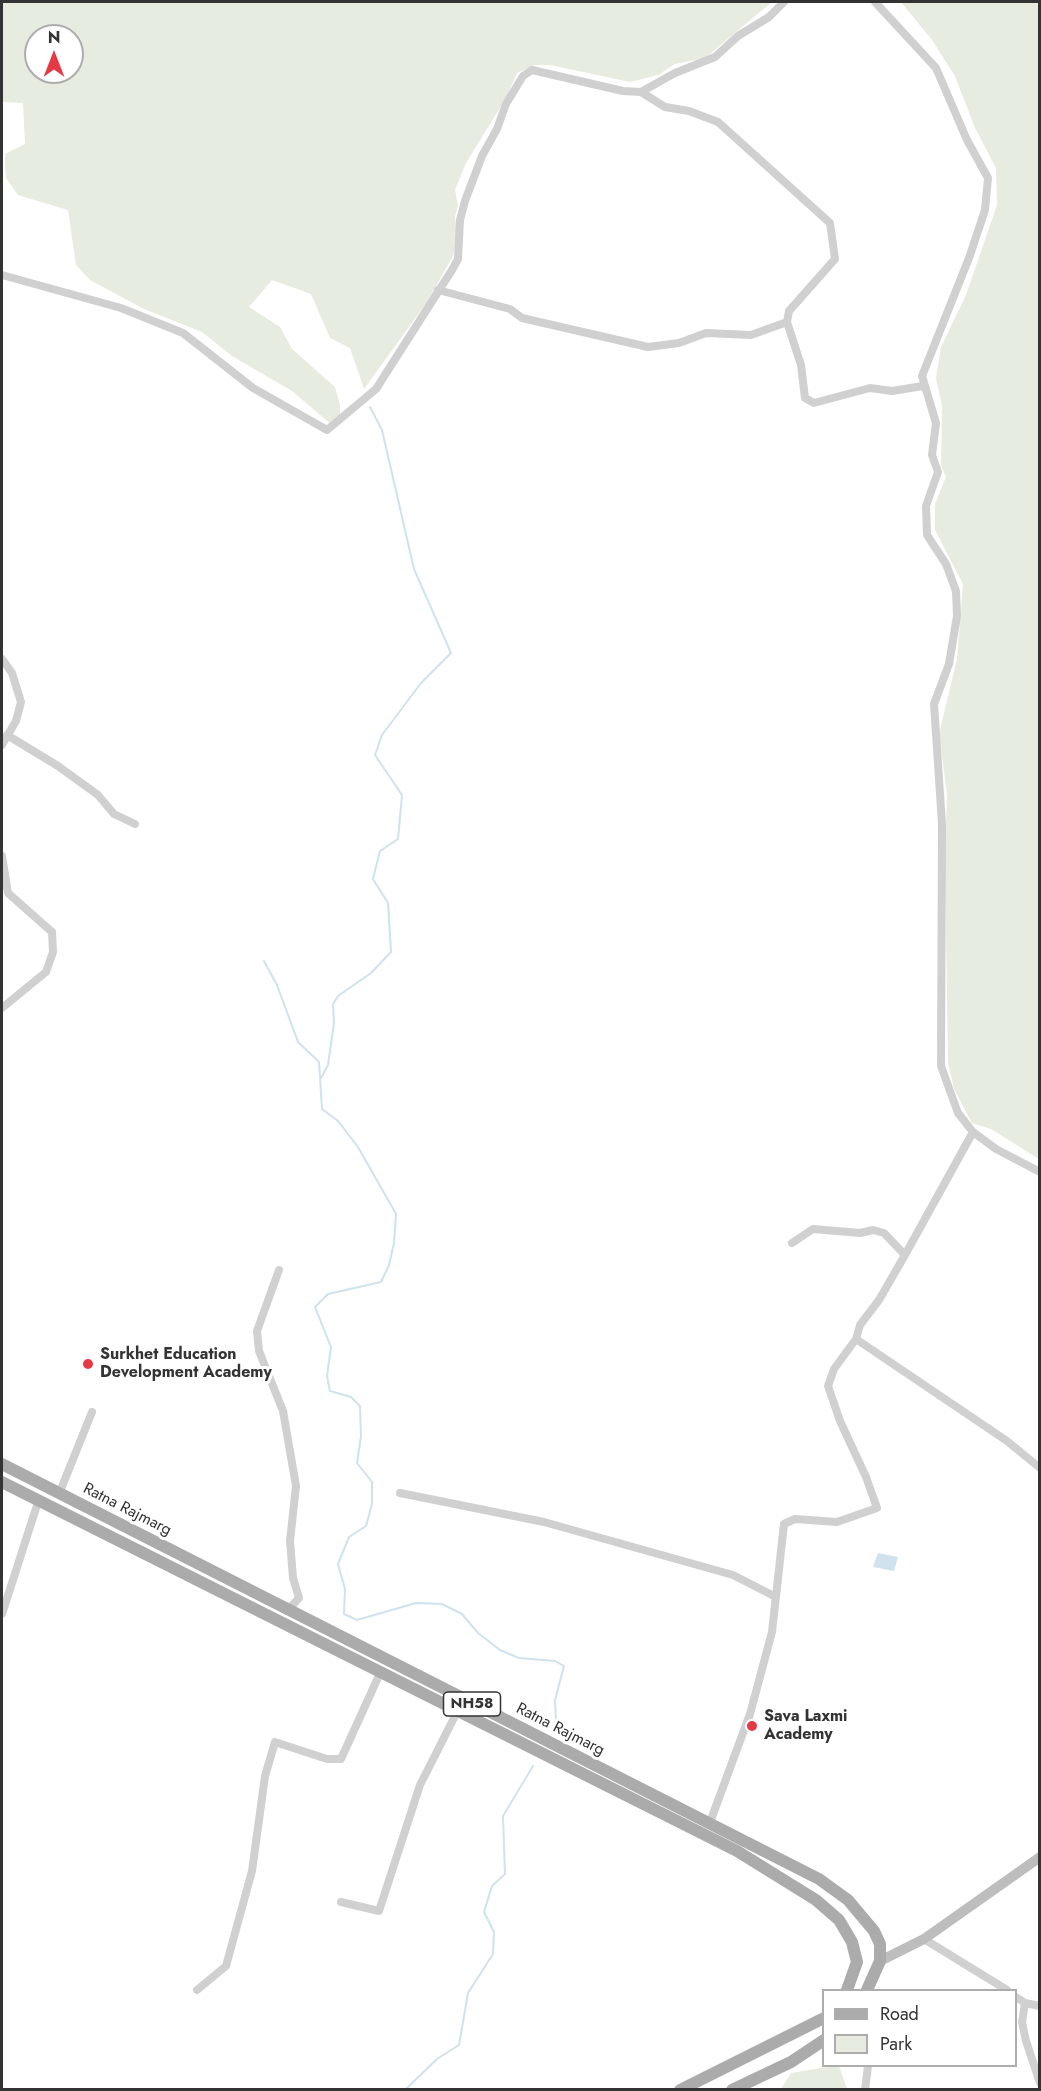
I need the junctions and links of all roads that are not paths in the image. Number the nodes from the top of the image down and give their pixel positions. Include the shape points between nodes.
1 (784, 2) edge
2 (875, 2) edge
3 (641, 92) junction
4 (2, 275) edge
5 (438, 290) junction
6 (787, 322) junction
7 (923, 387) junction
8 (2, 659) edge
9 (7, 735) junction
10 (2, 745) edge
11 (135, 824) dead end
12 (2, 855) edge
13 (2, 1008) edge
14 (973, 1132) junction
15 (1040, 1172) edge
16 (792, 1243) dead end
17 (905, 1255) junction
18 (279, 1270) dead end
19 (856, 1338) junction
20 (92, 1412) dead end
21 (2, 1464) edge
22 (1040, 1468) edge
23 (2, 1482) edge
24 (400, 1493) dead end
25 (59, 1494) junction
26 (38, 1502) junction
27 (774, 1596) junction
28 (288, 1610) junction
29 (2, 1614) edge
30 (381, 1671) junction
31 (458, 1710) junction
32 (709, 1825) junction
33 (743, 1840) junction
34 (737, 1851) junction
35 (1040, 1857) edge
36 (340, 1902) dead end
37 (924, 1939) junction
38 (880, 1961) junction
39 (848, 1989) edge
40 (867, 1989) edge
41 (1006, 1989) edge
42 (197, 1990) dead end
43 (1017, 1998) edge
44 (1025, 2003) junction
45 (1040, 2006) edge
46 (822, 2019) edge
47 (822, 2041) edge
48 (868, 2067) edge
49 (1040, 2083) edge
50 (680, 2090) edge
51 (732, 2090) edge
52 (865, 2090) edge

1 - 3 street via 770,17 738,36 715,57
2 - 7 street via 936,68 988,178 985,210 922,376
3 - 5 street via 531,70 523,76 482,156 460,220 458,259
3 - 6 street via 665,107 718,122 830,223 835,259 789,311
4 - 5 street via 121,308 183,333 253,388 327,430 376,389
5 - 6 street via 510,309 522,318 648,347 679,343 706,333 751,335
6 - 7 street via 801,365 805,398 814,403 870,388 892,391
7 - 14 street via 936,423 932,455 938,472 926,506 927,535 946,564 957,616 949,664 934,704 942,824 941,1066 958,1113
8 - 9 street via 12,673 21,702
9 - 10 street
9 - 11 street via 98,795 114,814
12 - 13 street via 8,893 52,932 53,952 46,972
14 - 15 street
14 - 17 street
16 - 17 street via 813,1229 860,1233 873,1230 884,1233
17 - 19 street via 860,1325
18 - 28 street via 257,1331 260,1351 283,1411 296,1486 290,1541 299,1598
19 - 22 street via 1007,1441
19 - 27 street via 834,1369 828,1386 877,1508 837,1522 795,1520 784,1524
20 - 25 street
21 - 25 main road, Ratna Rajmarg / NH58
23 - 26 main road, Ratna Rajmarg / NH58
24 - 27 street via 544,1522 733,1575
25 - 28 main road, Ratna Rajmarg / NH58
26 - 29 street
26 - 30 main road, Ratna Rajmarg / NH58
27 - 32 street via 772,1632 750,1714
28 - 32 main road, Ratna Rajmarg / NH58
30 - 31 main road, Ratna Rajmarg / NH58
30 - 42 street via 341,1758 327,1758 275,1742 265,1776 252,1871 226,1966
31 - 34 main road, Ratna Rajmarg / NH58
31 - 36 street via 420,1785 379,1911
32 - 33 main road, Ratna Rajmarg / NH58
33 - 34 main road
33 - 38 main road, Ratna Rajmarg / NH58 via 819,1879 848,1900 874,1931 880,1944
34 - 39 main road, Ratna Rajmarg / NH58 via 816,1900 839,1920 852,1942 856,1962
35 - 37 street
37 - 38 street
37 - 41 street
38 - 40 main road
43 - 44 street
44 - 45 street
44 - 49 street via 1022,2022
46 - 50 main road
47 - 51 main road via 791,2062
48 - 52 street

